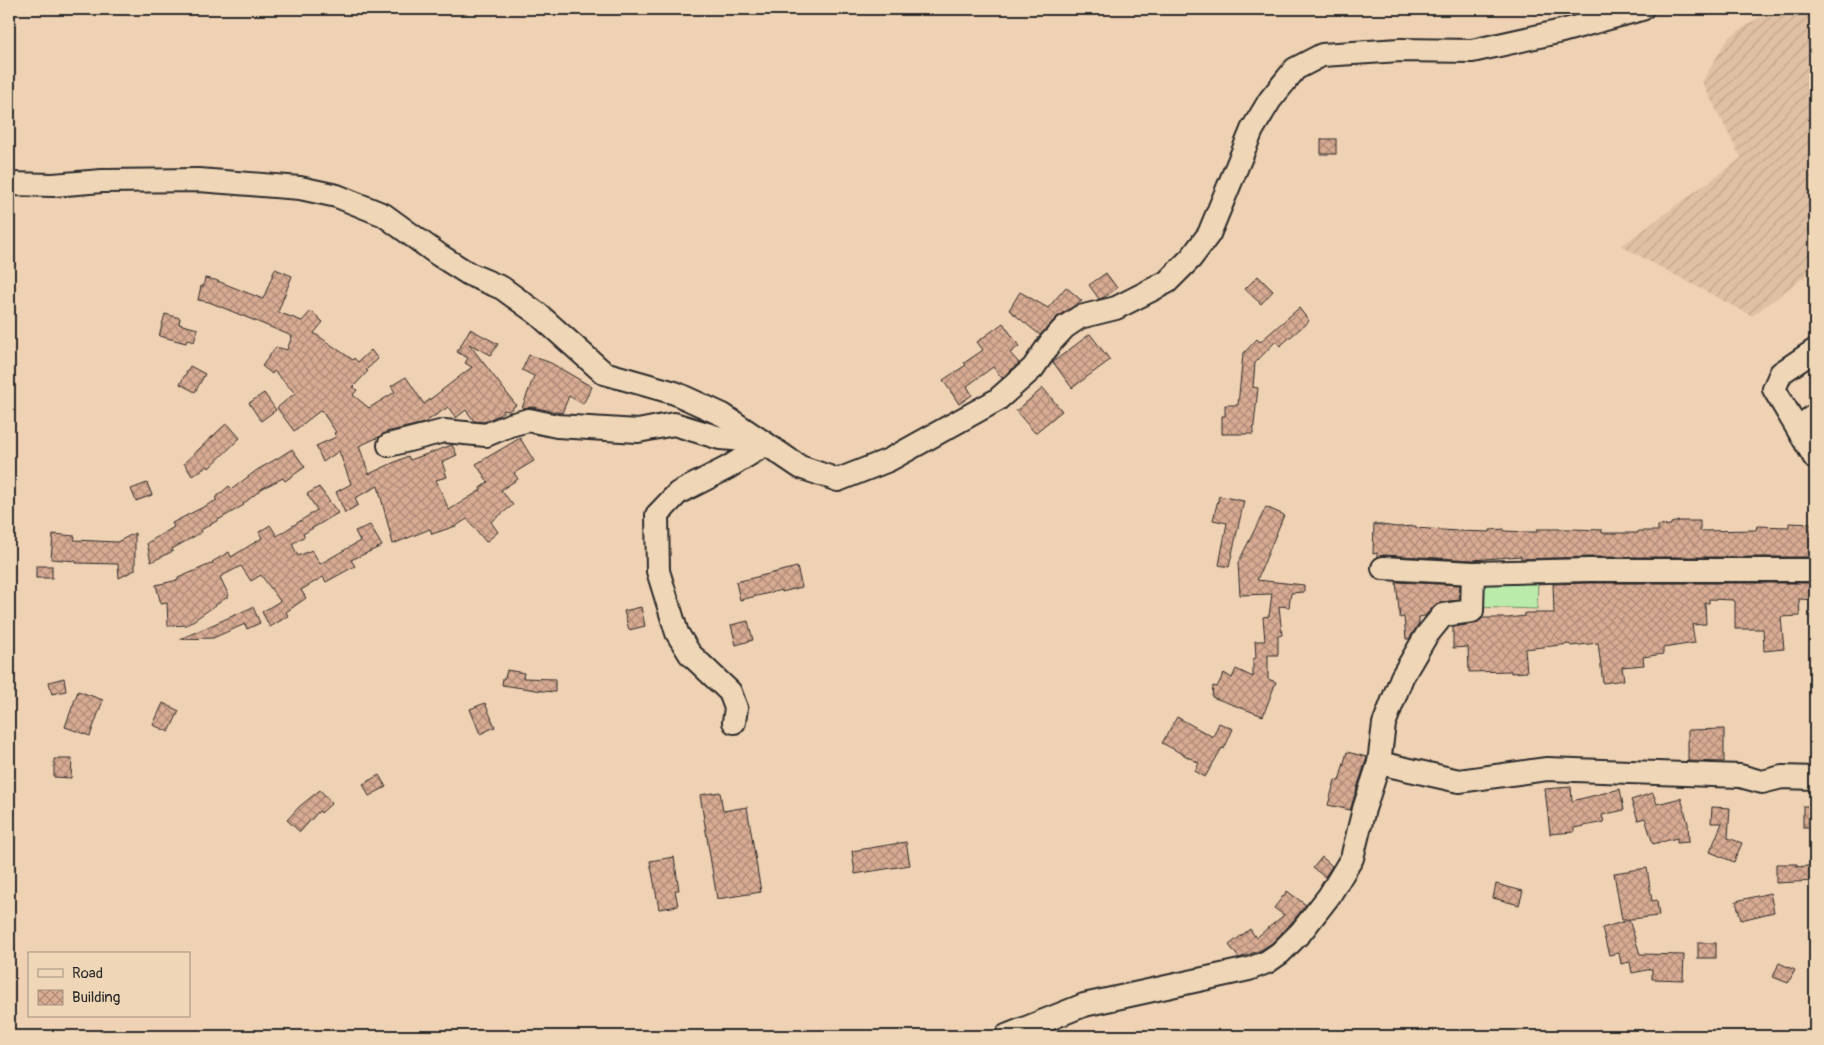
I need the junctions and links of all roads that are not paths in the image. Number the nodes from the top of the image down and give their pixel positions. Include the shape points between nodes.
1 (1642, 9) edge
2 (9, 184) edge
3 (1815, 350) edge
4 (1806, 422) edge
5 (764, 442) junction
6 (389, 445) dead end
7 (1815, 458) edge
8 (1383, 568) dead end
9 (1815, 570) edge
10 (1473, 573) junction
11 (734, 722) dead end
12 (1380, 763) junction
13 (1815, 778) edge
14 (1006, 1036) edge

1 - 5 street via 1562,32 1472,51 1400,50 1322,55 1294,69 1270,100 1252,130 1209,234 1191,258 1167,282 1116,308 1080,317 1065,327 1033,368 997,400 890,460 838,480 800,467
2 - 5 street via 199,180 300,188 337,196 384,215 469,274 502,288 538,314 604,373 675,393 724,414
3 - 4 street via 1781,373 1774,389
4 - 7 street
5 - 6 street via 720,438 674,424 638,431 557,426 529,420 486,435 444,431
5 - 11 street via 727,468 678,493 656,515 658,571 677,633 690,654 730,692 736,708
8 - 10 street
9 - 10 street
10 - 12 street via 1472,611 1443,615 1402,676 1384,724
12 - 13 street via 1459,781 1547,769 1740,776 1762,782 1782,777
12 - 14 street via 1352,858 1329,896 1280,953 1249,969 1084,1005

